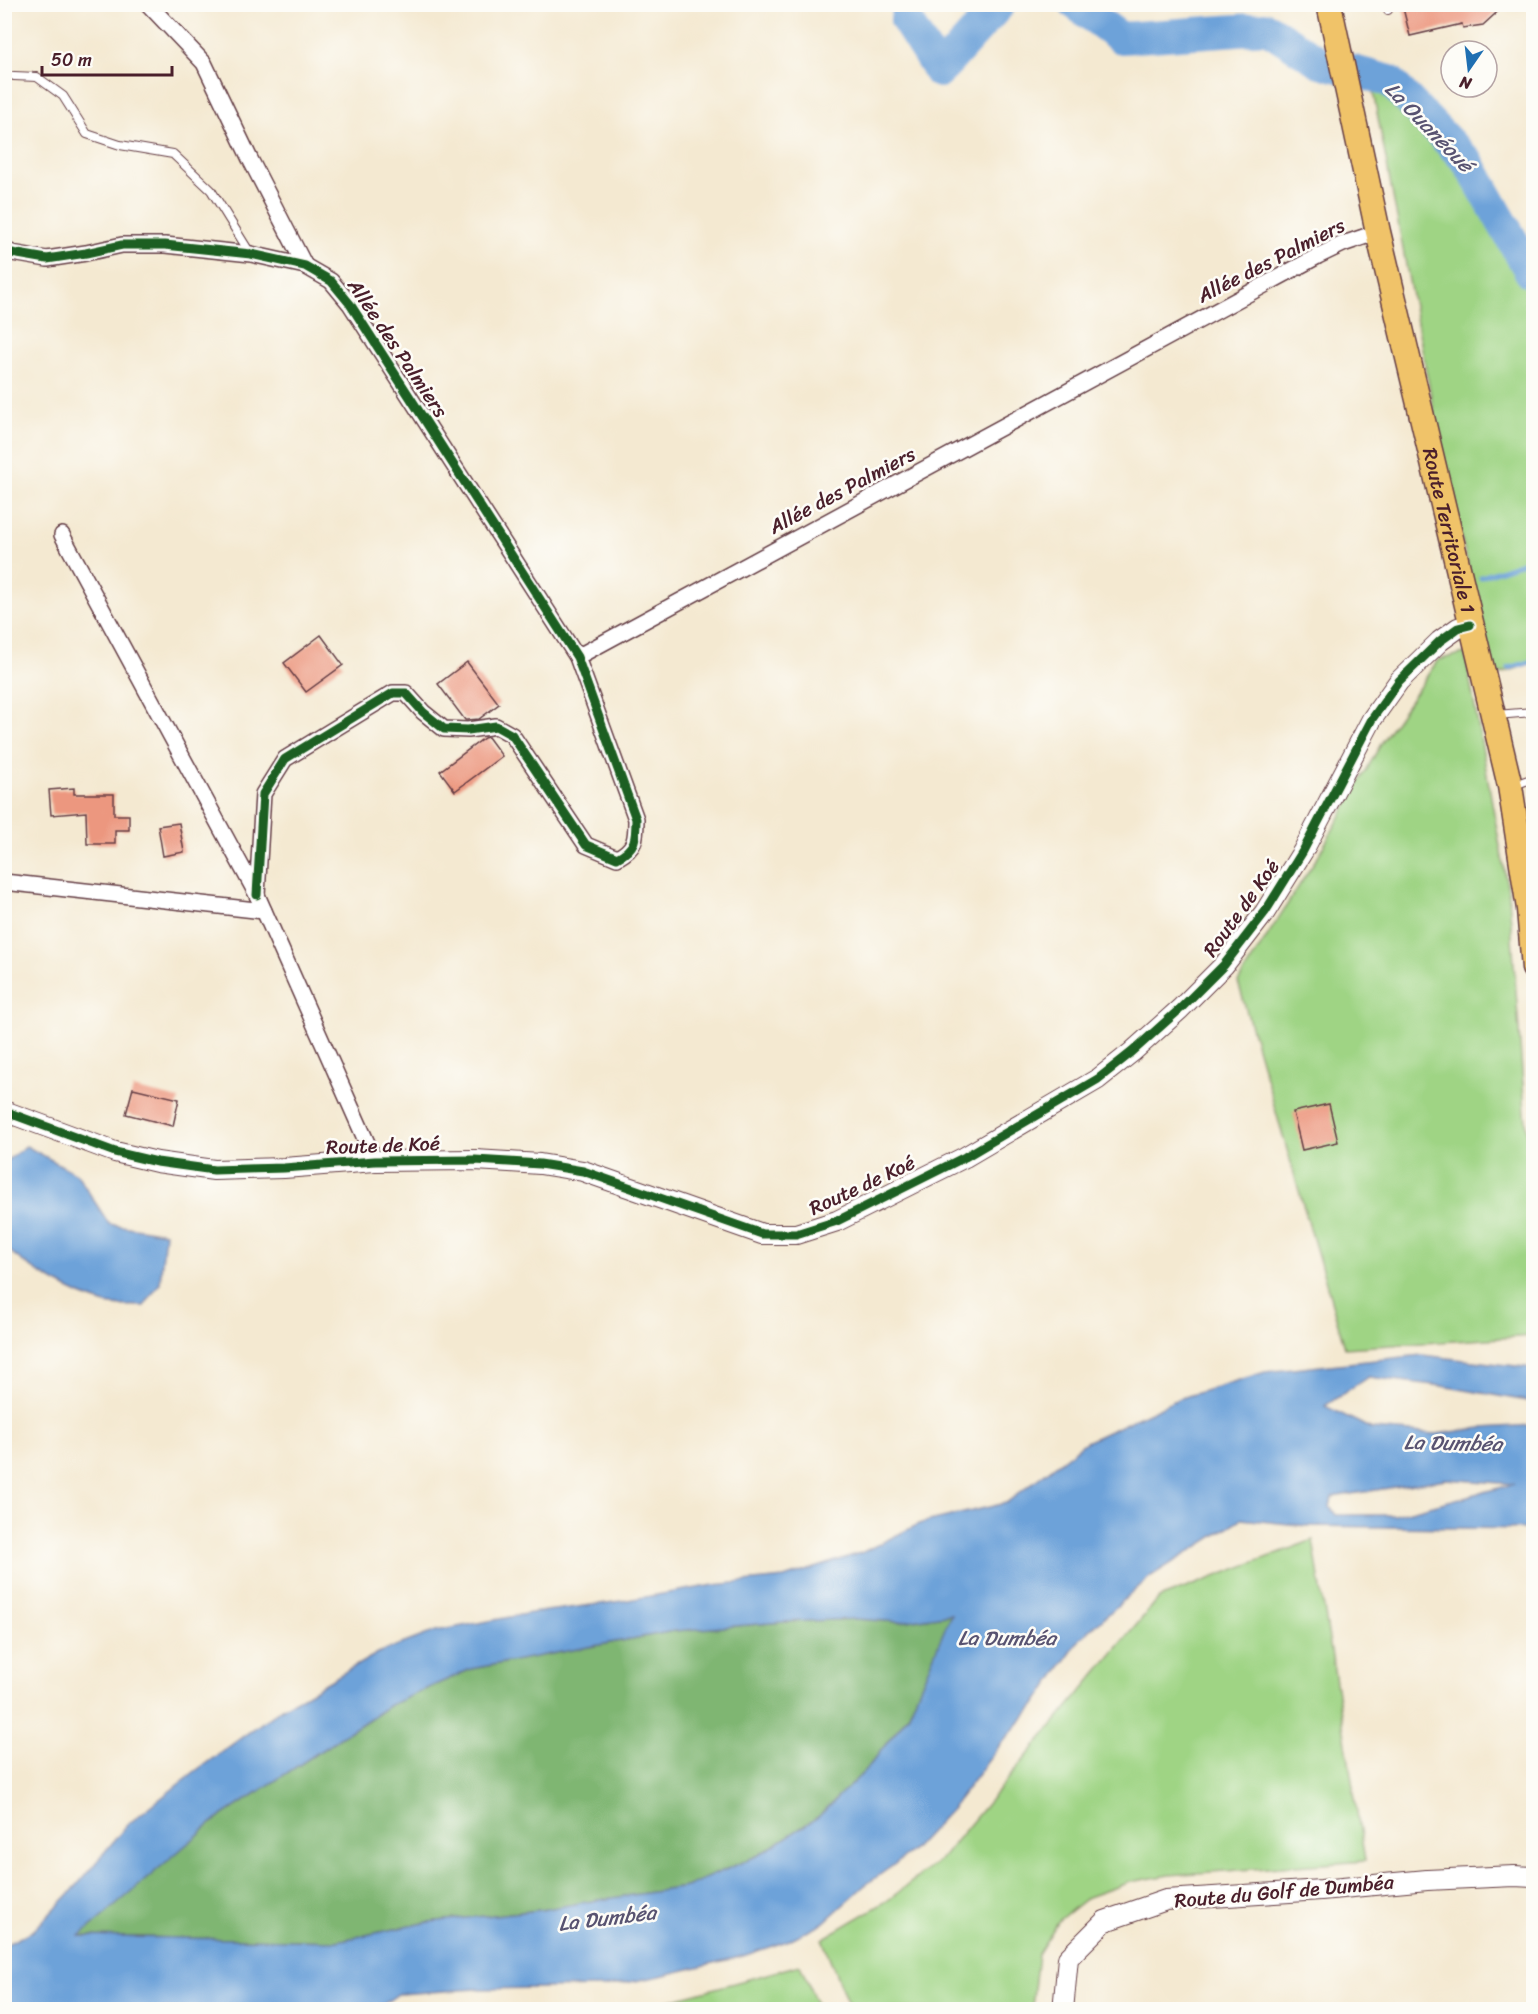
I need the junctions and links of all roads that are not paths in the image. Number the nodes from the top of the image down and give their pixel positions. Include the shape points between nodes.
1 (148, 4) edge
2 (1329, 4) edge
3 (14, 76) dead end
4 (1378, 232) junction
5 (4, 249) edge
6 (251, 254) junction
7 (305, 266) junction
8 (62, 535) dead end
9 (1470, 625) junction
10 (577, 657) junction
11 (1533, 712) edge
12 (1492, 716) junction
13 (1533, 778) edge
14 (1509, 786) junction
15 (4, 882) edge
16 (257, 895) junction
17 (264, 911) junction
18 (1533, 968) edge
19 (4, 1111) edge
20 (375, 1161) junction
21 (1533, 1877) edge
22 (1063, 2010) edge

1 - 7 street via 204,63
2 - 4 main road, Route Territoriale 1
3 - 6 lane via 37,77 63,96 87,134 120,146 173,154 211,190
4 - 9 main road, Route Territoriale 1
4 - 10 street, Allée des Palmiers via 1318,256
5 - 6 street, Allée des Palmiers via 47,259 122,245
6 - 7 street, Allée des Palmiers
7 - 10 street, Allée des Palmiers via 331,281 350,304
8 - 16 street
9 - 12 main road, Route Territoriale 1
9 - 20 street, Route de Koé via 1440,640 1399,681 1372,719 1303,852 1266,912 1224,965 1180,1009 1098,1079 965,1157 876,1202 837,1221 796,1234 762,1234 583,1171 475,1160
10 - 16 street via 636,819 636,837 629,852 617,858 586,845 512,735 496,726 444,729 406,693 393,693 285,759 263,794
11 - 12 lane
12 - 14 main road, Route Territoriale 1
13 - 14 lane
14 - 18 main road, Route Territoriale 1 via 1529,909
15 - 17 street
16 - 17 street
17 - 20 street
19 - 20 street, Route de Koé via 115,1152 202,1169
21 - 22 street, Route du Golf de Dumbéa via 1427,1880 1166,1900 1105,1922 1068,1958

